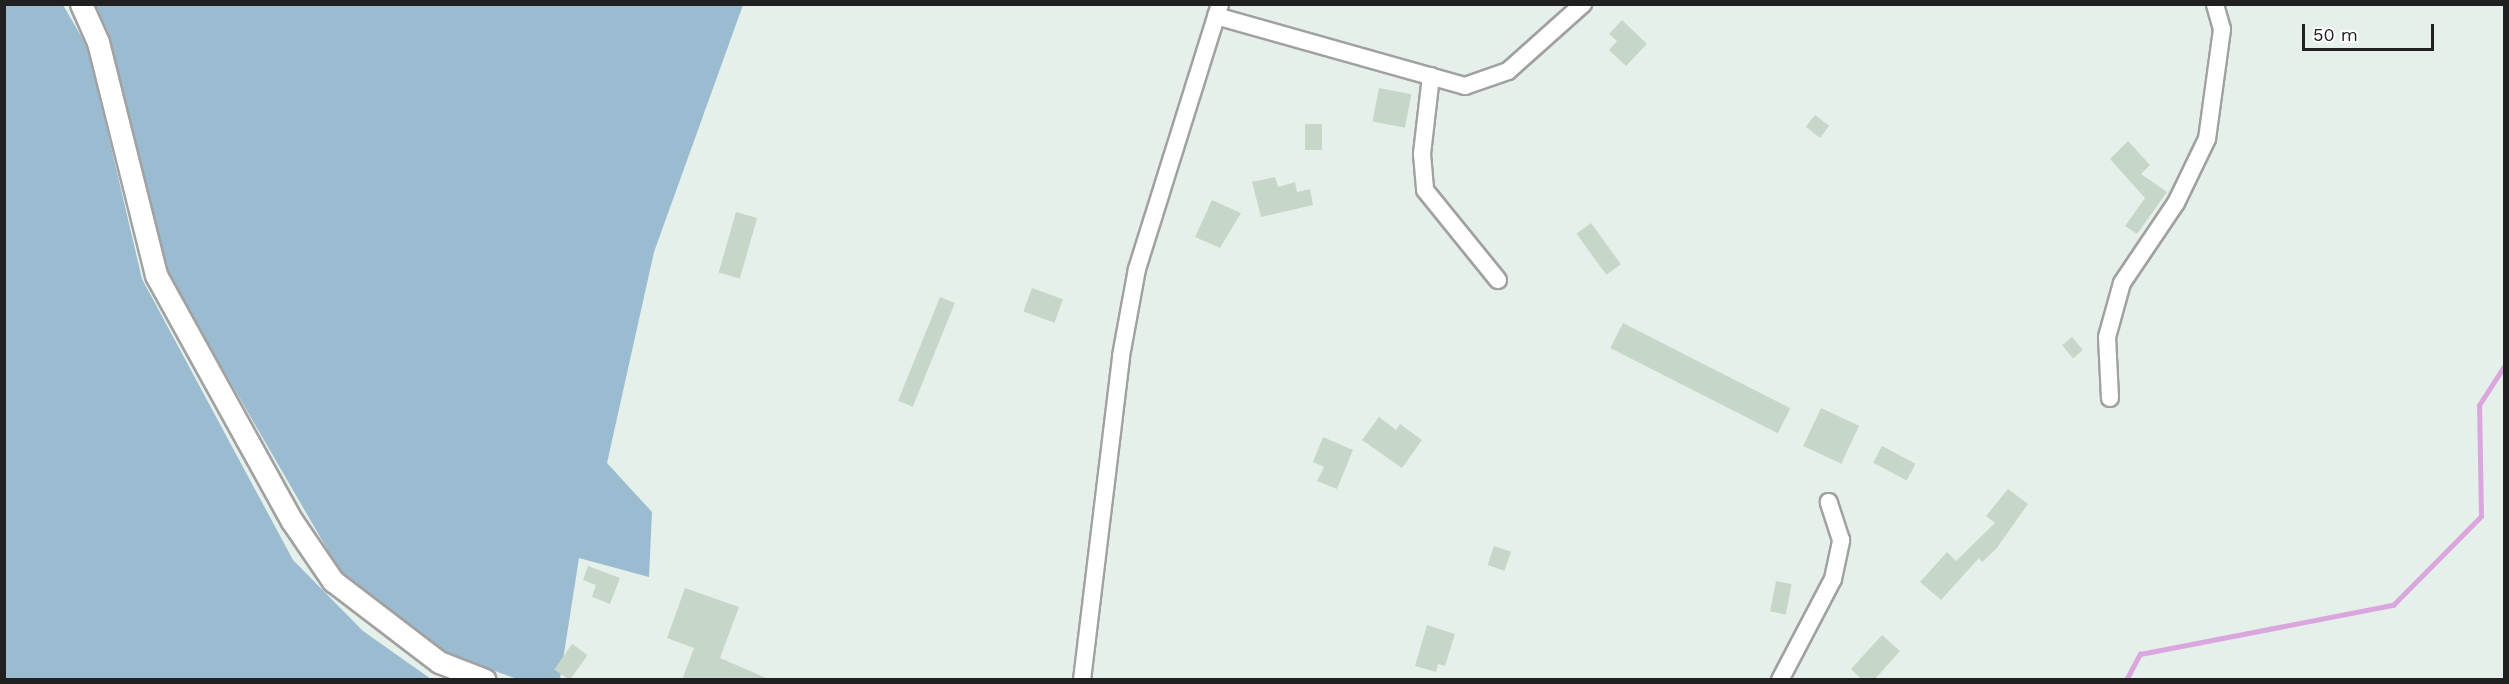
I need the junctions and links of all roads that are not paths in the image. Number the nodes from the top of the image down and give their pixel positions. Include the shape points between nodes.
1 (81, 4) edge
2 (1582, 4) edge
3 (2215, 4) edge
4 (1218, 10) edge
5 (1431, 76) junction
6 (1498, 280) dead end
7 (2110, 398) dead end
8 (1829, 502) dead end
9 (485, 680) edge
10 (1082, 680) edge
11 (1780, 680) edge

1 - 9 street via 98,42 156,275 292,521 333,581 439,662
2 - 5 street via 1508,71 1465,86
3 - 7 street via 2222,29 2207,139 2176,203 2122,283 2107,337
4 - 5 street
4 - 10 street via 1137,269 1121,356
5 - 6 street via 1422,154 1425,190
8 - 11 street via 1840,540 1833,579

